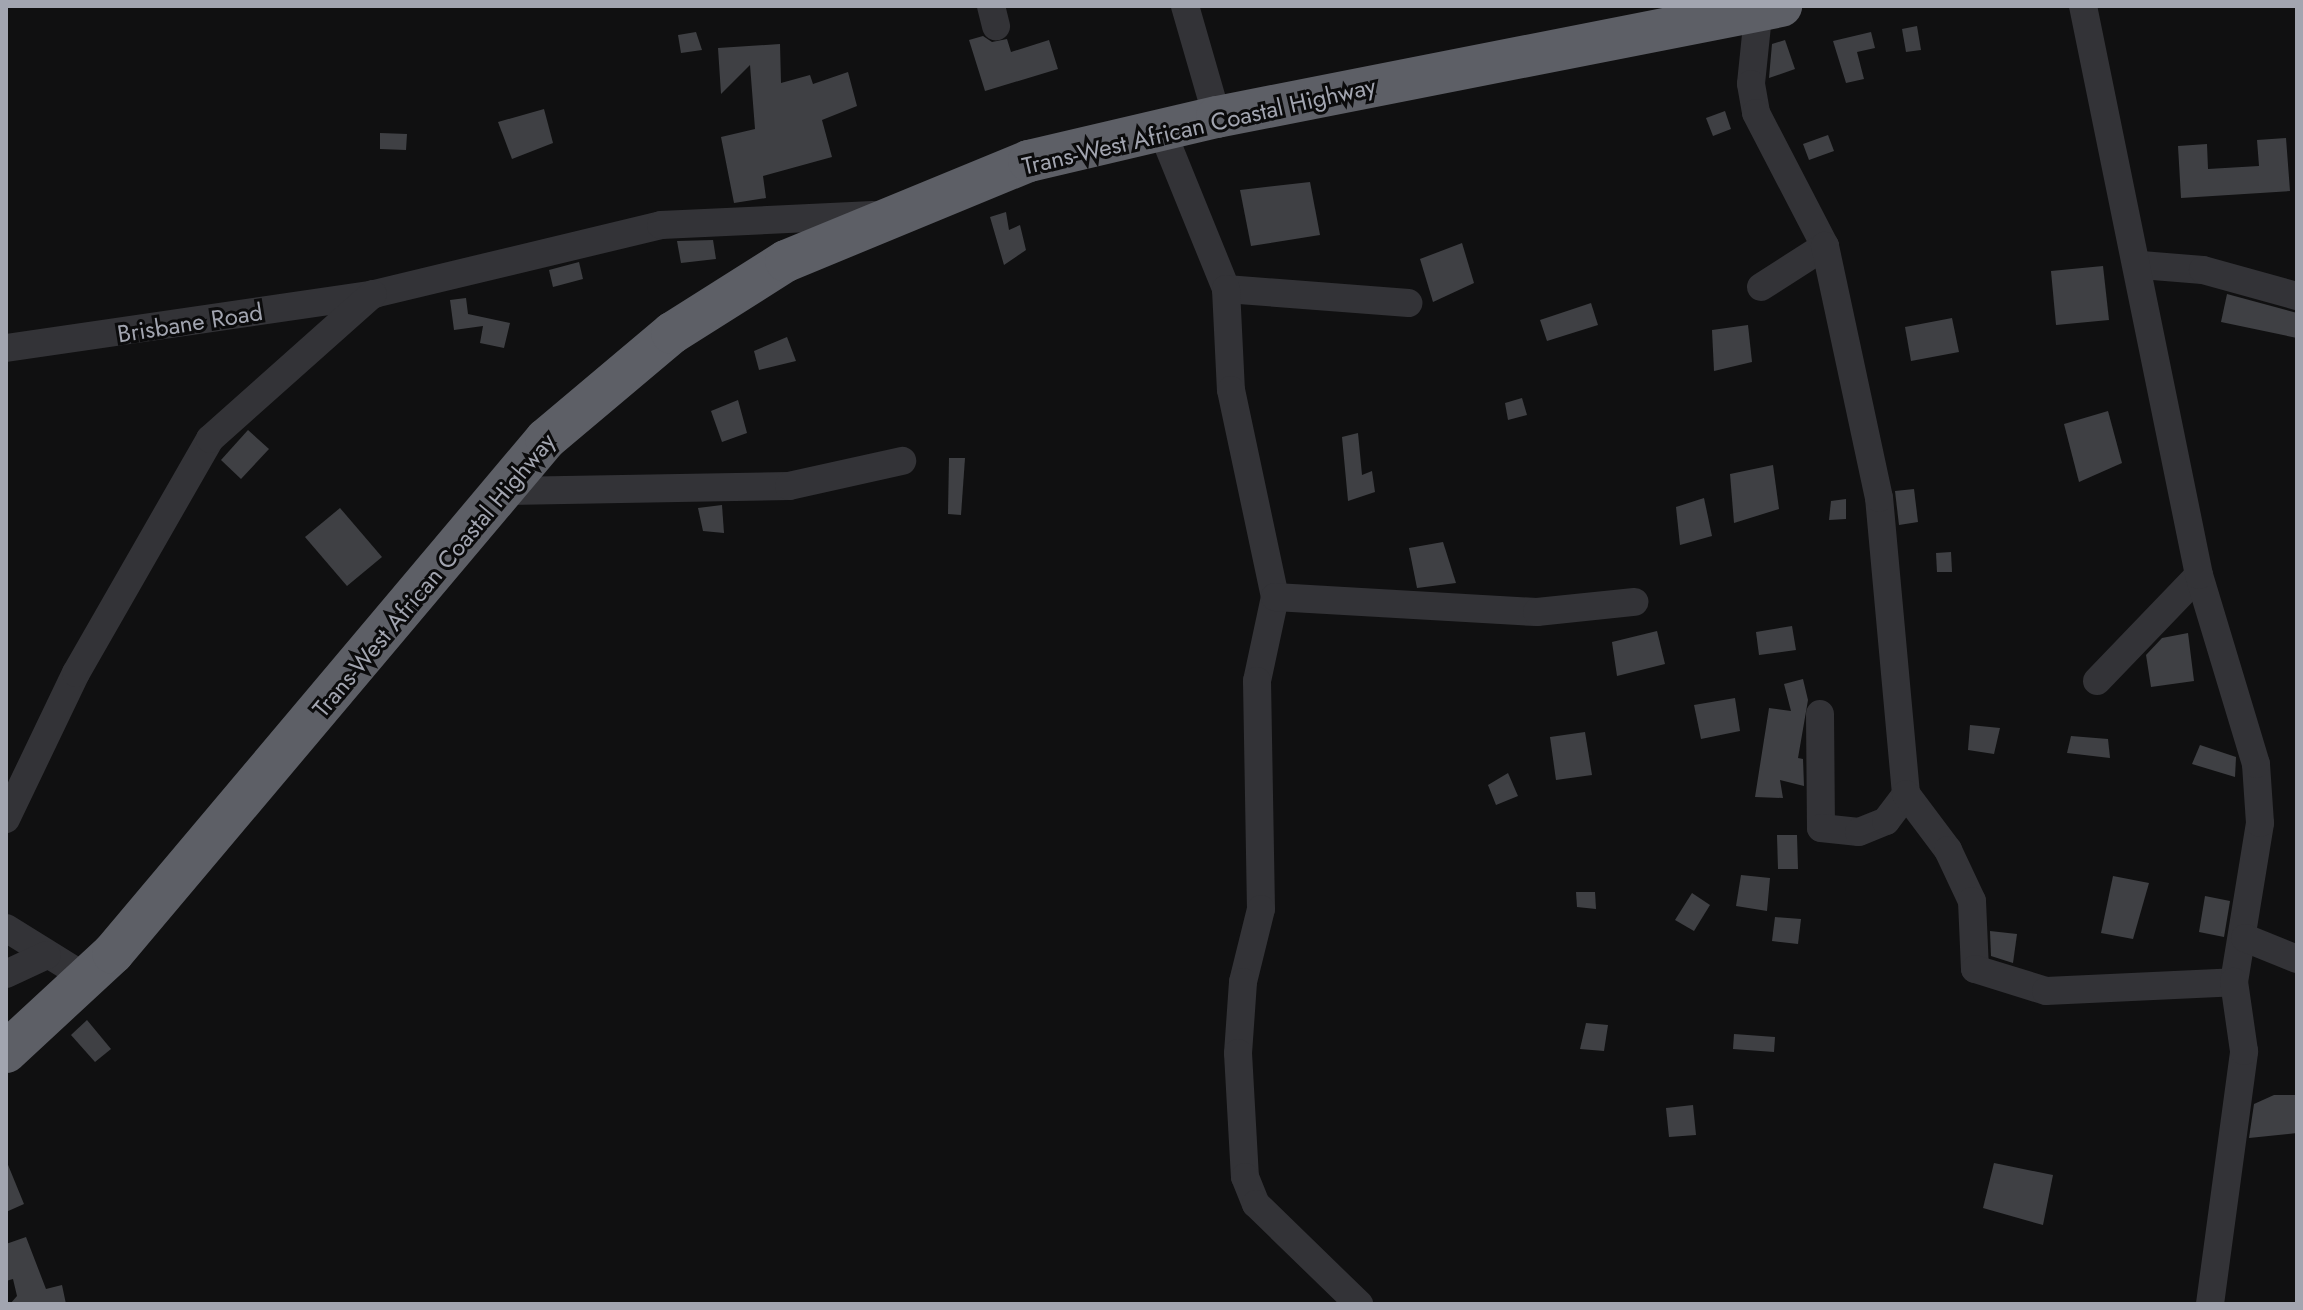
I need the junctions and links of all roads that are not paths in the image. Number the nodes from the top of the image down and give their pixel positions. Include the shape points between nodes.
1 (1185, 6) edge
2 (2083, 6) edge
3 (1766, 8) edge
4 (1217, 117) junction
5 (1162, 131) junction
6 (886, 215) junction
7 (1825, 246) junction
8 (2141, 265) junction
9 (1761, 287) dead end
10 (1226, 289) junction
11 (374, 294) junction
12 (2297, 296) edge
13 (1408, 303) dead end
14 (6, 348) edge
15 (902, 461) dead end
16 (505, 491) junction
17 (2199, 575) junction
18 (1275, 597) junction
19 (1634, 602) dead end
20 (2097, 681) dead end
21 (1820, 714) dead end
22 (1906, 794) junction
23 (6, 819) edge
24 (6, 928) edge
25 (2245, 938) junction
26 (47, 955) junction
27 (2297, 959) edge
28 (6, 974) edge
29 (90, 980) junction
30 (2234, 982) junction
31 (6, 1052) edge
32 (1359, 1304) edge
33 (2210, 1304) edge

1 - 4 street
2 - 8 street
3 - 4 highway, Trans-West African Coastal Highway
3 - 7 street via 1751,84 1756,113
4 - 5 highway, Trans-West African Coastal Highway
5 - 6 highway, Trans-West African Coastal Highway via 1029,161
5 - 10 street
6 - 11 street, Brisbane Road via 661,225
6 - 16 highway, Trans-West African Coastal Highway via 786,261 672,333 546,439
7 - 9 street
7 - 22 street via 1879,498
8 - 12 street via 2203,270
8 - 17 street
10 - 13 street
10 - 18 street via 1231,390
11 - 14 street, Brisbane Road
11 - 23 street via 210,439 76,673
15 - 16 street via 789,486
16 - 29 highway, Trans-West African Coastal Highway
17 - 20 street
17 - 25 street via 2256,764 2260,823
18 - 19 street via 1537,612
18 - 32 street via 1257,681 1261,909 1243,982 1238,1053 1245,1177 1256,1204
21 - 22 street via 1821,828 1859,832 1886,821
22 - 30 street via 1948,850 1972,901 1975,969 2046,991
24 - 26 street
25 - 27 street
25 - 30 street
26 - 28 street
26 - 29 street
29 - 31 highway, Trans-West African Coastal Highway
30 - 33 street via 2244,1051

